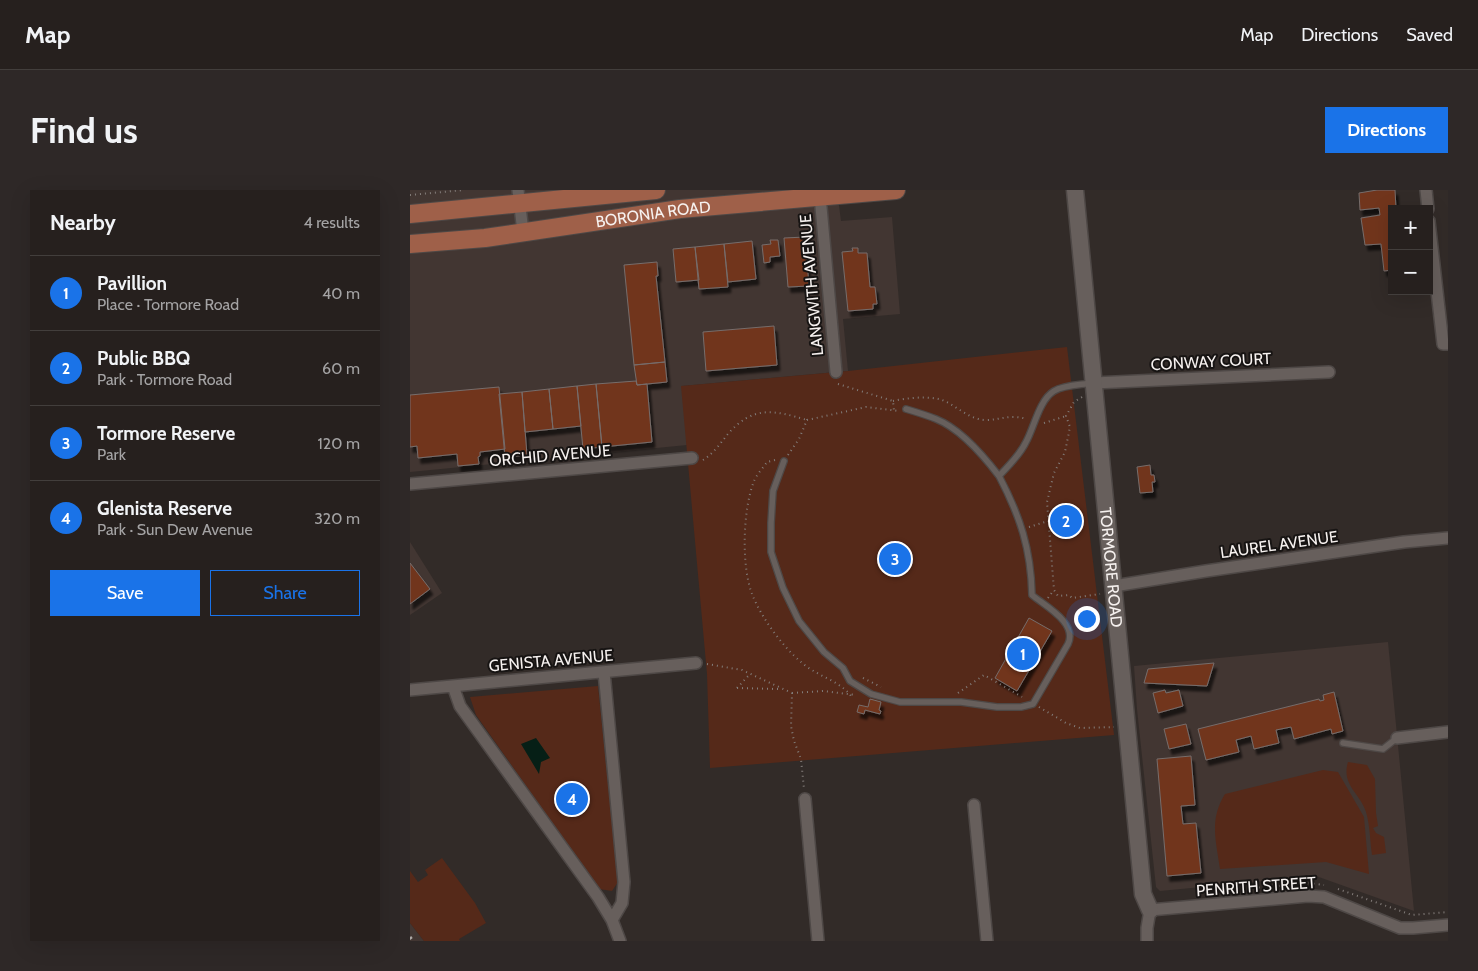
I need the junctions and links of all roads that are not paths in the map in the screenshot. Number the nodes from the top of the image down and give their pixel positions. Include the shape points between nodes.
1 (656, 190) edge
2 (896, 190) edge
3 (1075, 190) edge
4 (1426, 190) edge
5 (820, 196) junction
6 (519, 197) edge
7 (1428, 205) edge
8 (410, 214) edge
9 (522, 232) junction
10 (410, 244) edge
11 (1432, 250) edge
12 (1448, 344) edge
13 (836, 372) road end
14 (1330, 372) dead end
15 (1094, 383) junction
16 (906, 409) road end
17 (695, 460) road end
18 (784, 461) road end
19 (999, 476) junction
20 (410, 483) edge
21 (1448, 538) edge
22 (1109, 590) junction
23 (696, 663) road end
24 (604, 672) junction
25 (453, 686) junction
26 (410, 690) edge
27 (1448, 732) edge
28 (1397, 738) joint
29 (1343, 743) dead end
30 (805, 799) road end
31 (974, 805) dead end
32 (1150, 910) junction
33 (612, 920) junction
34 (1448, 925) edge
35 (620, 941) edge
36 (818, 941) edge
37 (987, 941) edge
38 (1147, 941) edge

1 - 6 main road, BORONIA ROAD
2 - 5 main road, BORONIA ROAD
3 - 15 street, TORMORE ROAD
4 - 7 street
5 - 9 main road, BORONIA ROAD via 680,209
5 - 13 street, LANGWITH AVENUE
6 - 8 main road, BORONIA ROAD
6 - 9 street
9 - 10 main road, BORONIA ROAD
11 - 12 street via 1443,344
14 - 15 street, CONWAY COURT
15 - 19 lane via 1055,390 1044,402 1021,452
15 - 22 street, TORMORE ROAD
16 - 19 lane via 950,427 983,456
17 - 20 street, ORCHID AVENUE
18 - 19 lane via 772,491 770,523 771,552 782,588 799,621 824,652 844,668 850,681 870,694 900,702 961,702 997,707 1033,704 1070,639 1068,626 1032,595 1030,560 1023,529
21 - 22 street, LAUREL AVENUE via 1206,571
22 - 32 street, TORMORE ROAD via 1143,894
23 - 24 street, GENISTA AVENUE
24 - 25 street, GENISTA AVENUE
24 - 33 street via 624,882 622,903
25 - 26 street, GENISTA AVENUE
25 - 33 street via 460,706
27 - 28 street
28 - 29 lane via 1383,749
30 - 36 street
31 - 37 street
32 - 34 street, PENRITH STREET via 1316,895 1400,928
32 - 38 street, TORMORE ROAD
33 - 35 street

